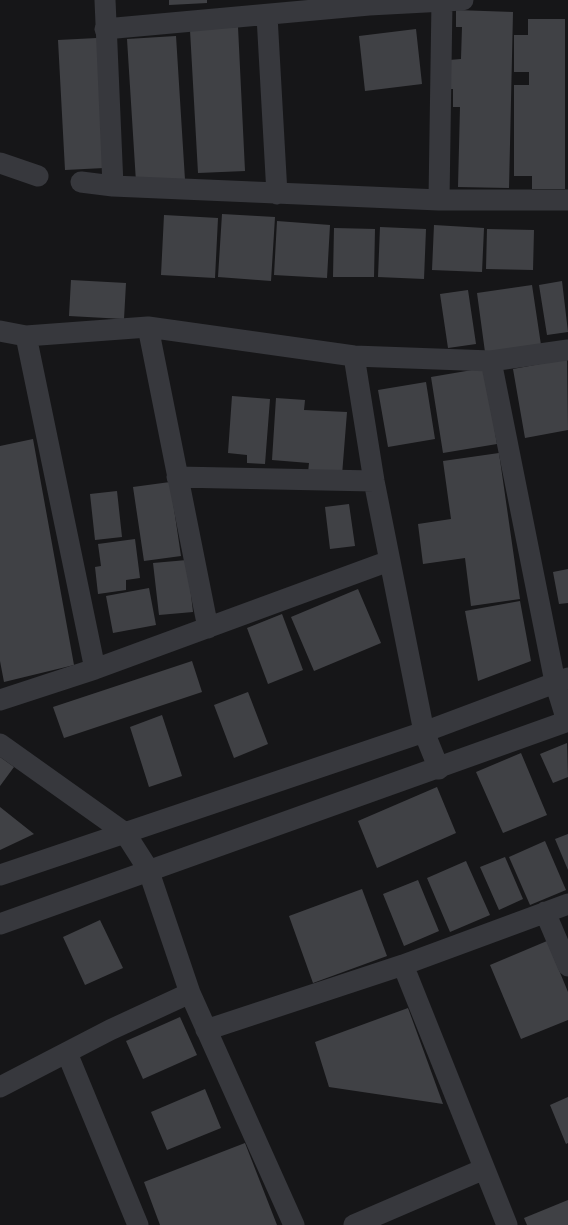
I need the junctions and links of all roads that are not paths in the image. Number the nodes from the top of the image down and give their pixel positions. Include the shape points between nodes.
1 (105, 0) edge
2 (463, 0) edge
3 (442, 1) edge
4 (368, 3) edge
5 (243, 8) edge
6 (267, 16) junction
7 (105, 29) junction
8 (0, 163) edge
9 (38, 176) dead end
10 (81, 182) dead end
11 (113, 186) junction
12 (278, 194) junction
13 (438, 200) junction
14 (568, 200) edge
15 (148, 327) junction
16 (0, 331) edge
17 (26, 336) junction
18 (568, 350) edge
19 (354, 356) junction
20 (491, 361) junction
21 (177, 477) junction
22 (374, 481) junction
23 (389, 561) junction
24 (208, 628) junction
25 (95, 669) junction
26 (562, 680) edge
27 (0, 700) edge
28 (568, 721) edge
29 (424, 732) junction
30 (0, 744) edge
31 (439, 768) junction
32 (124, 833) junction
33 (148, 870) junction
34 (0, 875) edge
35 (568, 904) edge
36 (545, 912) junction
37 (0, 924) edge
38 (403, 965) junction
39 (568, 966) edge
40 (190, 993) junction
41 (206, 1030) junction
42 (67, 1053) junction
43 (0, 1087) edge
44 (484, 1169) junction
45 (138, 1225) edge
46 (294, 1225) edge
47 (354, 1225) edge
48 (508, 1225) edge

1 - 7 street
2 - 3 street
3 - 4 street
3 - 13 street
4 - 6 street
5 - 6 street
5 - 7 street
6 - 12 street
7 - 11 street
8 - 9 street
10 - 11 street
11 - 12 street
12 - 13 street
13 - 14 street
15 - 17 street
15 - 19 street
15 - 21 street
16 - 17 street
17 - 25 street
18 - 20 street
19 - 20 street
19 - 22 street
20 - 26 street
21 - 22 street
21 - 24 street
22 - 23 street
23 - 24 street
23 - 29 street
24 - 25 street
25 - 27 street
26 - 28 street
26 - 29 street
28 - 31 street
29 - 31 street
29 - 32 street
30 - 32 street
31 - 33 street
32 - 33 street
32 - 34 street
33 - 37 street
33 - 40 street
35 - 36 street
36 - 38 street
36 - 39 street
38 - 41 street
38 - 44 street
40 - 41 street
40 - 42 street
41 - 46 street
42 - 43 street
42 - 45 street
44 - 47 street
44 - 48 street

